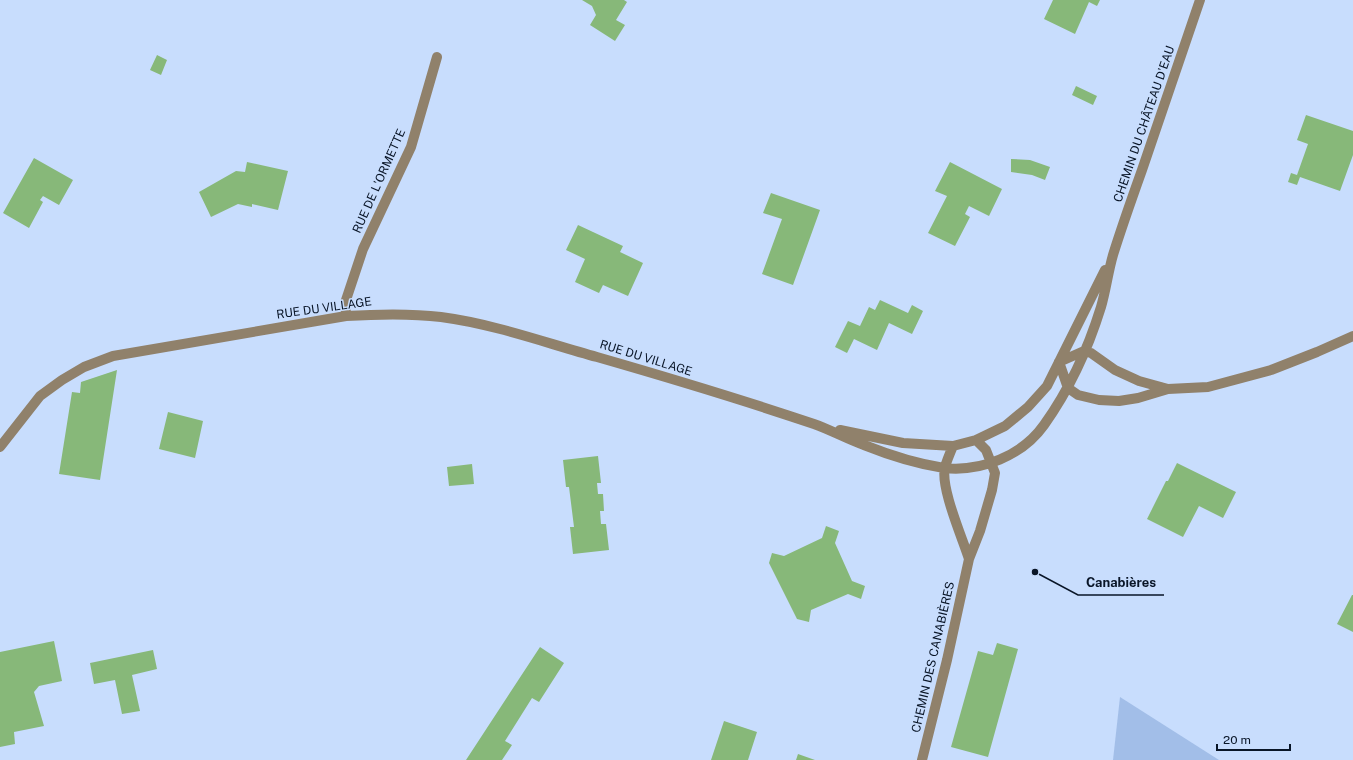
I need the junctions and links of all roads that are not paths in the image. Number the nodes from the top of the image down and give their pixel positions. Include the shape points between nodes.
1 (1200, 0) edge
2 (437, 57) dead end
3 (1112, 257) junction
4 (346, 316) junction
5 (1353, 336) edge
6 (1084, 351) junction
7 (1059, 362) junction
8 (1068, 388) junction
9 (1168, 389) junction
10 (819, 426) junction
11 (976, 440) junction
12 (965, 443) joint
13 (953, 446) junction
14 (0, 447) edge
15 (992, 463) junction
16 (945, 468) junction
17 (966, 468) joint
18 (969, 559) junction
19 (922, 760) edge

1 - 3 street, CHEMIN DU CHÂTEAU D'EAU
2 - 4 street, RUE DE L'ORMETTE via 411,147 363,249 345,303
3 - 6 street, CHEMIN DU CHÂTEAU D'EAU via 1101,307
3 - 7 street, CHEMIN DU CHÂTEAU D'EAU
4 - 10 street, RUE DU VILLAGE via 412,314 443,317 494,328 641,370
4 - 14 street, RUE DU VILLAGE via 113,356 84,367 40,396
5 - 9 street via 1271,370 1208,387
6 - 7 street
6 - 8 street, CHEMIN DU CHÂTEAU D'EAU
6 - 9 street via 1139,381
7 - 8 street
7 - 11 street, CHEMIN DU CHÂTEAU D'EAU via 1047,386 1028,407 1005,426
8 - 9 street via 1078,395 1099,400 1138,398
8 - 15 street, CHEMIN DU CHÂTEAU D'EAU via 1043,428 1028,444
10 - 13 street, RUE DU VILLAGE via 902,443
10 - 16 street, RUE DU VILLAGE via 864,445
11 - 12 street, CHEMIN DU CHÂTEAU D'EAU
11 - 15 street, CHEMIN DES CANABIÈRES via 986,450
12 - 13 street, RUE DU VILLAGE
13 - 16 street
15 - 17 street, CHEMIN DU CHÂTEAU D'EAU
15 - 18 street, CHEMIN DES CANABIÈRES via 995,473 992,490
16 - 17 street, RUE DU VILLAGE
16 - 18 street via 949,502
18 - 19 street, CHEMIN DES CANABIÈRES

